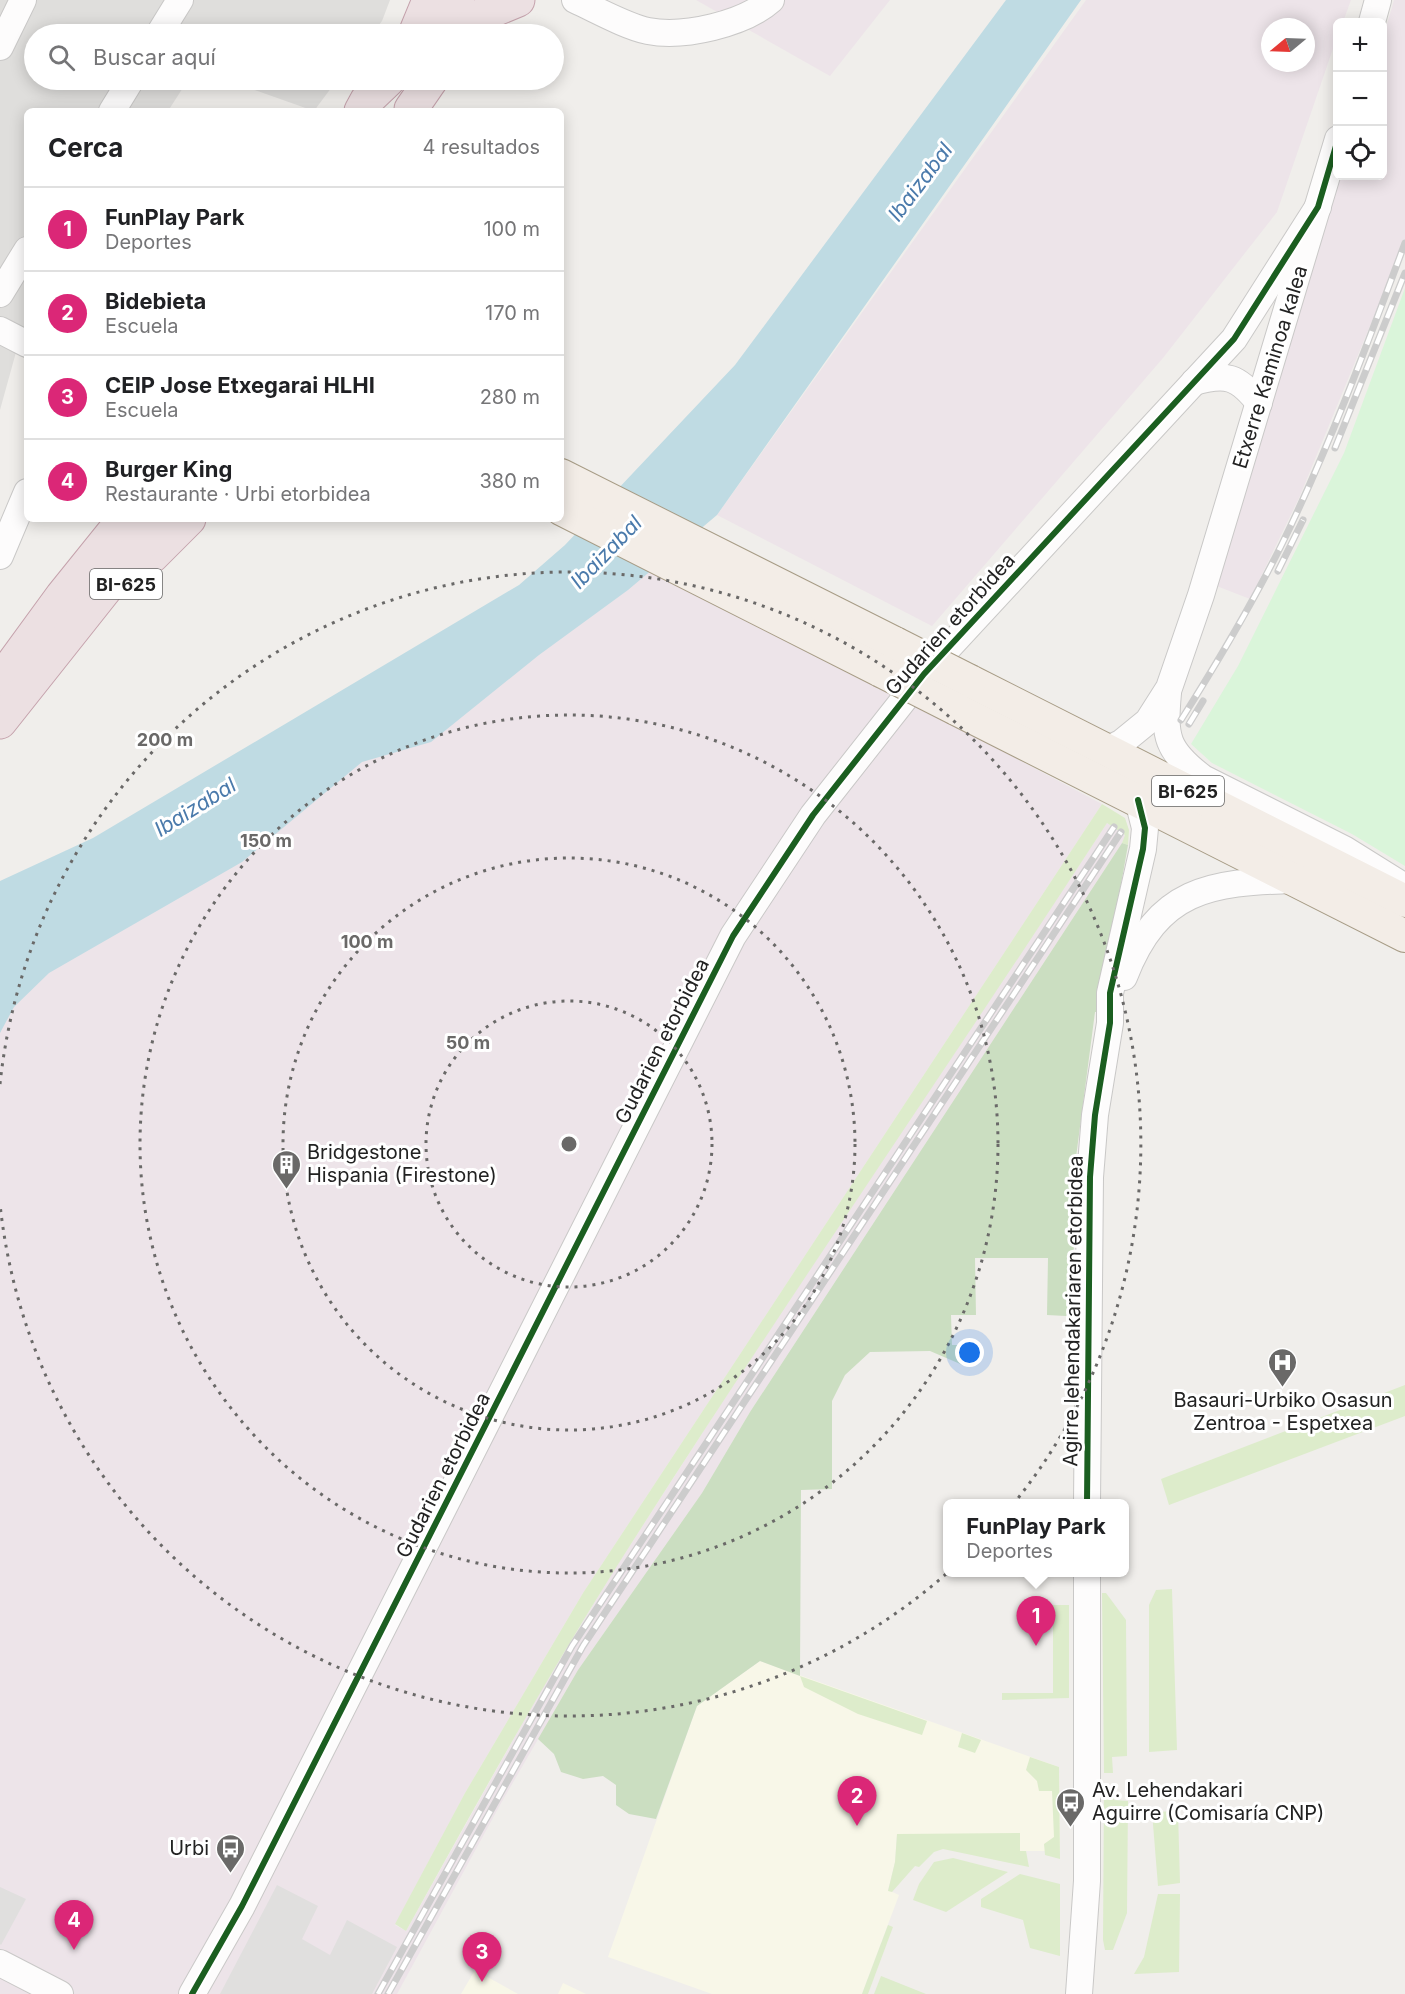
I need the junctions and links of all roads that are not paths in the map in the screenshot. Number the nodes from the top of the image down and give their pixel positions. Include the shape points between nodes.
1 (23, 0) edge
2 (180, 0) edge
3 (429, 0) edge
4 (458, 0) edge
5 (574, 0) edge
6 (771, 0) edge
7 (1378, 0) edge
8 (502, 3) edge
9 (1372, 18) edge
10 (165, 24) edge
11 (419, 24) edge
12 (448, 24) edge
13 (473, 24) edge
14 (0, 47) edge
15 (125, 90) edge
16 (379, 90) edge
17 (386, 90) edge
18 (419, 90) edge
19 (424, 90) edge
20 (114, 108) edge
21 (363, 108) edge
22 (377, 108) edge
23 (411, 108) edge
24 (411, 108) edge
25 (1333, 156) edge
26 (1318, 207) junction
27 (24, 255) edge
28 (0, 294) edge
29 (0, 330) edge
30 (1234, 339) junction
31 (24, 342) edge
32 (1277, 342) junction
33 (1194, 382) junction
34 (1259, 403) junction
35 (564, 477) edge
36 (24, 499) edge
37 (564, 511) edge
38 (104, 522) edge
39 (122, 522) edge
40 (159, 522) edge
41 (186, 522) edge
42 (0, 556) edge
43 (62, 596) junction
44 (60, 644) junction
45 (0, 681) edge
46 (1168, 688) junction
47 (0, 722) edge
48 (1106, 750) junction
49 (1138, 801) junction
50 (1295, 880) junction
51 (1405, 886) edge
52 (1405, 901) edge
53 (1405, 936) edge
54 (1110, 1023) junction
55 (1087, 1499) edge
56 (1087, 1577) edge
57 (1086, 1881) junction
58 (0, 1963) edge
59 (55, 1993) edge
60 (192, 1994) edge
61 (1079, 1994) edge
62 (1094, 1994) edge

1 - 14 street
2 - 10 street
3 - 11 highway
4 - 12 highway
5 - 6 street via 648,31 705,30 759,11
7 - 9 street
8 - 13 highway
15 - 20 street
16 - 21 highway
17 - 22 highway
18 - 23 highway
19 - 24 highway
25 - 26 street, Etxerre Kaminoa kalea
26 - 30 street, Gudarien etorbidea
26 - 32 street, Etxerre Kaminoa kalea
27 - 28 street
29 - 31 street
30 - 32 street via 1256,334
30 - 33 street, Gudarien etorbidea
32 - 34 street, Etxerre Kaminoa kalea
33 - 34 street via 1224,376 1241,383
33 - 60 street, Gudarien etorbidea via 924,674 813,815 733,936 258,1874
34 - 46 street, Etxerre Kaminoa kalea via 1201,595
35 - 48 main road, Gudarien etorbidea / BI-625, bridge
36 - 42 street
37 - 49 main road, Gudarien etorbidea / BI-625, bridge
38 - 43 highway
39 - 43 highway
40 - 44 highway
41 - 44 highway, BI-625 via 99,613
43 - 45 highway
44 - 47 highway
46 - 48 street via 1148,721
46 - 51 street via 1166,733 1174,750 1191,769 1344,849
48 - 52 main road, BI-625
49 - 50 main road, BI-625
49 - 54 street, Agirre lehendakariaren etorbidea via 1145,828 1143,849 1110,993
50 - 53 main road, BI-625
50 - 54 street, Agirre lehendakariaren etorbidea via 1235,882 1176,903 1158,918 1137,947
54 - 55 street, Agirre lehendakariaren etorbidea via 1095,1115 1090,1177
56 - 57 street
57 - 61 street
57 - 62 street
58 - 59 street

